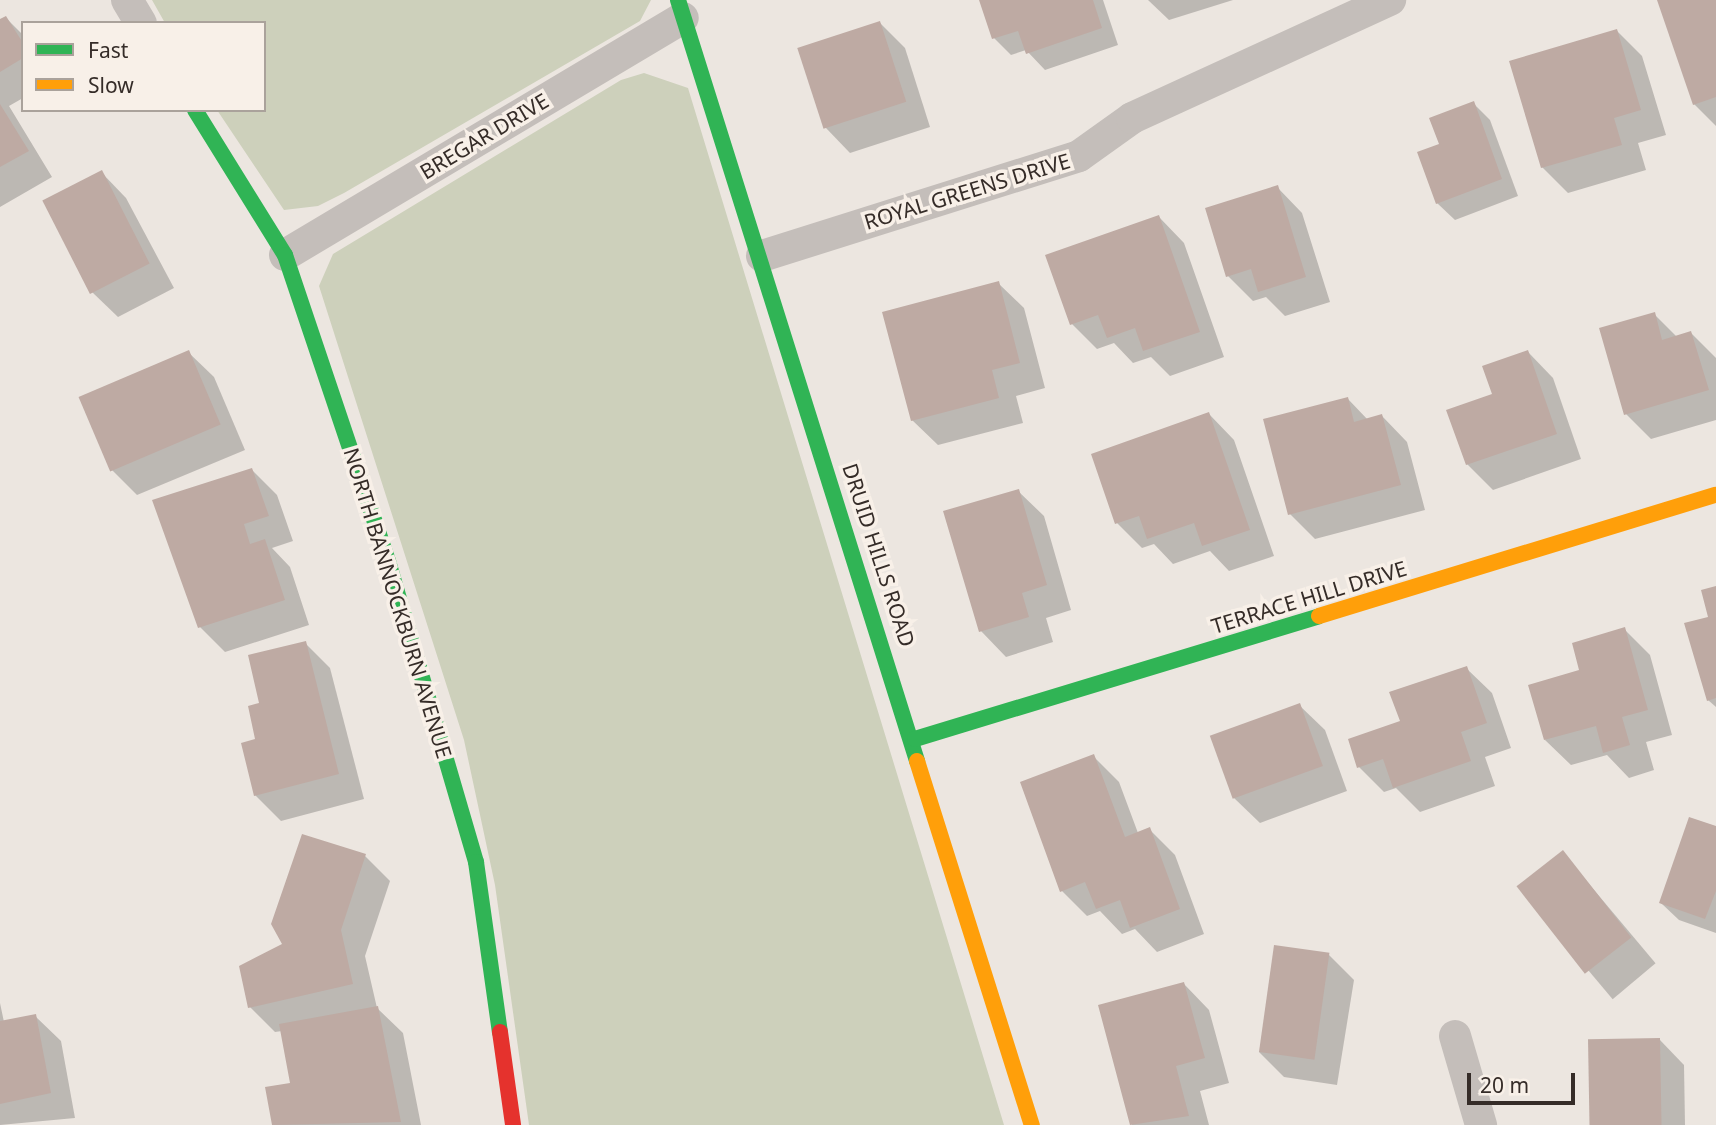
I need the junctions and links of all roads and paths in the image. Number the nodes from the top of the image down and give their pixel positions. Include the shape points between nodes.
1 (127, 0) edge
2 (1390, 0) edge
3 (680, 9) edge
4 (140, 21) edge
5 (196, 112) edge
6 (285, 255) junction
7 (762, 256) junction
8 (1716, 495) edge
9 (915, 739) junction
10 (1455, 1036) dead end
11 (513, 1125) edge
12 (1032, 1125) edge
13 (1481, 1125) edge

1 - 4 street
2 - 7 street, ROYAL GREENS DRIVE via 1132,118 1079,156
3 - 6 street, BREGAR DRIVE
3 - 7 street, DRUID HILLS ROAD
5 - 6 street, NORTH BANNOCKBURN AVENUE
6 - 11 street, NORTH BANNOCKBURN AVENUE via 388,561 476,862
7 - 9 street, DRUID HILLS ROAD
8 - 9 street, TERRACE HILL DRIVE
9 - 12 street, DRUID HILLS ROAD
10 - 13 street

